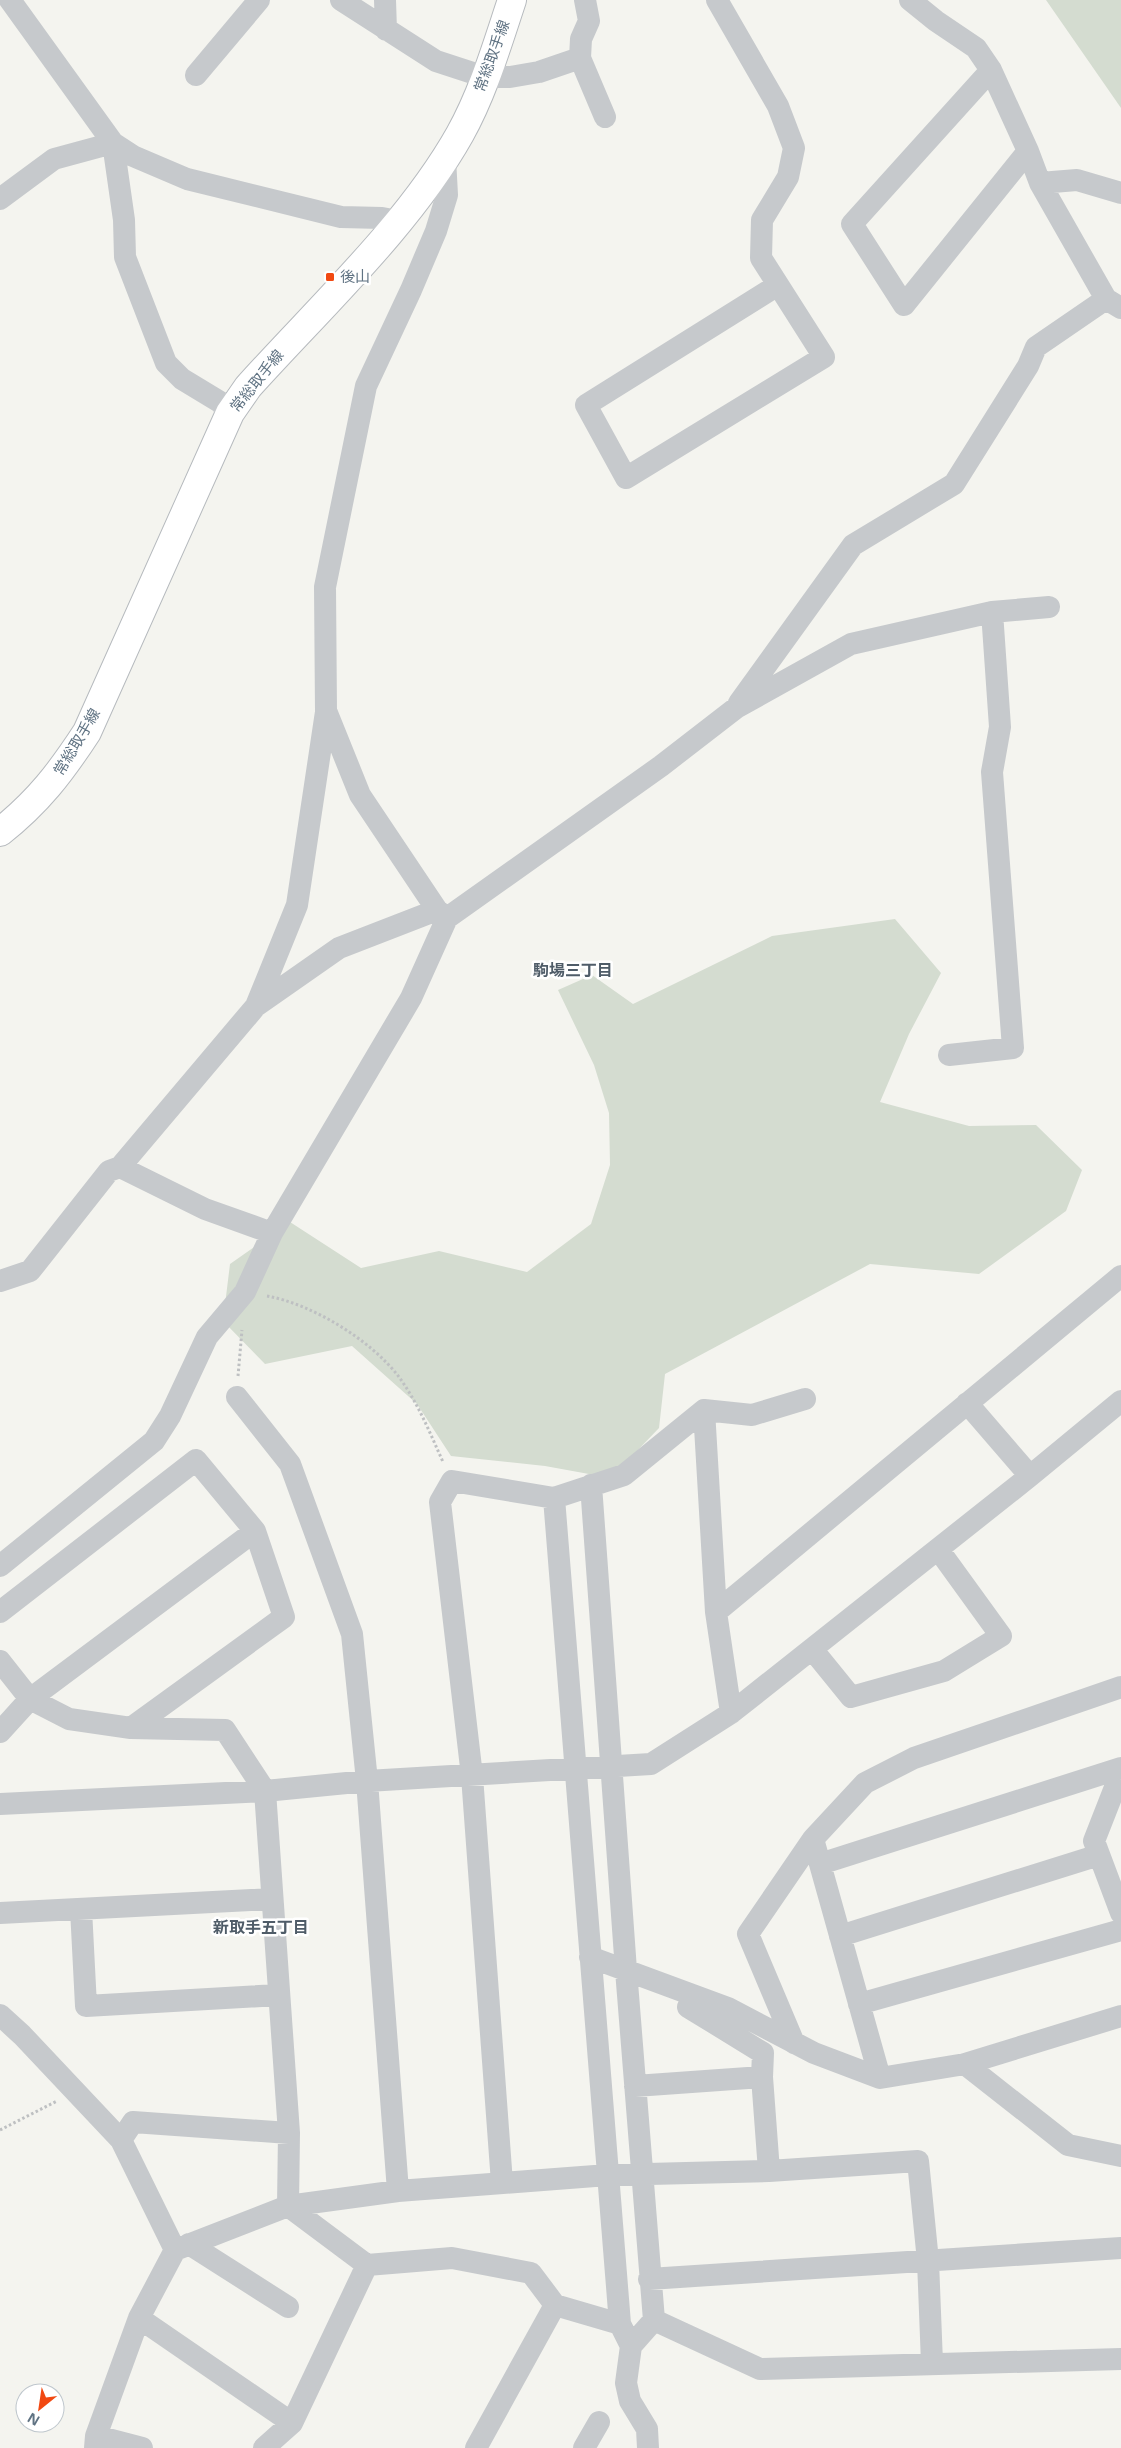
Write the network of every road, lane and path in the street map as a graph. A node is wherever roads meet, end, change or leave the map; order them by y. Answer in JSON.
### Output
{"nodes":[{"id":1,"x":10,"y":0,"type":"edge"},
{"id":2,"x":259,"y":0,"type":"edge"},
{"id":3,"x":341,"y":0,"type":"edge"},
{"id":4,"x":385,"y":0,"type":"edge"},
{"id":5,"x":512,"y":0,"type":"edge"},
{"id":6,"x":585,"y":0,"type":"edge"},
{"id":7,"x":717,"y":0,"type":"edge"},
{"id":8,"x":910,"y":0,"type":"edge"},
{"id":9,"x":386,"y":30,"type":"junction"},
{"id":10,"x":580,"y":58,"type":"junction"},
{"id":11,"x":991,"y":70,"type":"junction"},
{"id":12,"x":196,"y":75,"type":"dead end"},
{"id":13,"x":485,"y":77,"type":"junction"},
{"id":14,"x":605,"y":117,"type":"dead end"},
{"id":15,"x":113,"y":143,"type":"junction"},
{"id":16,"x":1028,"y":151,"type":"junction"},
{"id":17,"x":445,"y":158,"type":"junction"},
{"id":18,"x":1040,"y":183,"type":"junction"},
{"id":19,"x":1121,"y":193,"type":"edge"},
{"id":20,"x":0,"y":199,"type":"edge"},
{"id":21,"x":398,"y":221,"type":"junction"},
{"id":22,"x":778,"y":285,"type":"junction"},
{"id":23,"x":1113,"y":303,"type":"edge"},
{"id":24,"x":230,"y":413,"type":"junction"},
{"id":25,"x":1049,"y":607,"type":"dead end"},
{"id":26,"x":992,"y":612,"type":"junction"},
{"id":27,"x":736,"y":708,"type":"junction"},
{"id":28,"x":326,"y":712,"type":"junction"},
{"id":29,"x":0,"y":832,"type":"edge"},
{"id":30,"x":442,"y":914,"type":"junction"},
{"id":31,"x":256,"y":1006,"type":"junction"},
{"id":32,"x":949,"y":1055,"type":"dead end"},
{"id":33,"x":120,"y":1166,"type":"junction"},
{"id":34,"x":272,"y":1233,"type":"junction"},
{"id":35,"x":1121,"y":1276,"type":"edge"},
{"id":36,"x":0,"y":1281,"type":"edge"},
{"id":37,"x":245,"y":1292,"type":"junction"},
{"id":38,"x":236,"y":1397,"type":"joint"},
{"id":39,"x":805,"y":1400,"type":"dead end"},
{"id":40,"x":1121,"y":1401,"type":"edge"},
{"id":41,"x":967,"y":1403,"type":"junction"},
{"id":42,"x":704,"y":1410,"type":"junction"},
{"id":43,"x":1030,"y":1476,"type":"junction"},
{"id":44,"x":452,"y":1481,"type":"junction"},
{"id":45,"x":591,"y":1485,"type":"junction"},
{"id":46,"x":554,"y":1498,"type":"junction"},
{"id":47,"x":255,"y":1531,"type":"junction"},
{"id":48,"x":938,"y":1549,"type":"junction"},
{"id":49,"x":0,"y":1566,"type":"edge"},
{"id":50,"x":0,"y":1612,"type":"edge"},
{"id":51,"x":716,"y":1612,"type":"junction"},
{"id":52,"x":812,"y":1649,"type":"junction"},
{"id":53,"x":0,"y":1661,"type":"edge"},
{"id":54,"x":1121,"y":1686,"type":"edge"},
{"id":55,"x":30,"y":1699,"type":"junction"},
{"id":56,"x":731,"y":1713,"type":"junction"},
{"id":57,"x":131,"y":1728,"type":"junction"},
{"id":58,"x":0,"y":1732,"type":"edge"},
{"id":59,"x":610,"y":1766,"type":"junction"},
{"id":60,"x":575,"y":1768,"type":"junction"},
{"id":61,"x":1121,"y":1770,"type":"edge"},
{"id":62,"x":472,"y":1776,"type":"junction"},
{"id":63,"x":367,"y":1781,"type":"junction"},
{"id":64,"x":264,"y":1791,"type":"junction"},
{"id":65,"x":0,"y":1804,"type":"edge"},
{"id":66,"x":813,"y":1838,"type":"junction"},
{"id":67,"x":1099,"y":1854,"type":"junction"},
{"id":68,"x":820,"y":1864,"type":"junction"},
{"id":69,"x":272,"y":1899,"type":"junction"},
{"id":70,"x":81,"y":1909,"type":"junction"},
{"id":71,"x":0,"y":1913,"type":"edge"},
{"id":72,"x":1121,"y":1913,"type":"edge"},
{"id":73,"x":1121,"y":1930,"type":"edge"},
{"id":74,"x":840,"y":1936,"type":"junction"},
{"id":75,"x":590,"y":1958,"type":"junction"},
{"id":76,"x":626,"y":1970,"type":"junction"},
{"id":77,"x":278,"y":1995,"type":"junction"},
{"id":78,"x":860,"y":2004,"type":"junction"},
{"id":79,"x":688,"y":2007,"type":"dead end"},
{"id":80,"x":0,"y":2015,"type":"edge"},
{"id":81,"x":1121,"y":2016,"type":"edge"},
{"id":82,"x":794,"y":2042,"type":"junction"},
{"id":83,"x":965,"y":2064,"type":"junction"},
{"id":84,"x":762,"y":2077,"type":"junction"},
{"id":85,"x":880,"y":2078,"type":"junction"},
{"id":86,"x":635,"y":2086,"type":"junction"},
{"id":87,"x":76,"y":2092,"type":"junction"},
{"id":88,"x":0,"y":2130,"type":"edge"},
{"id":89,"x":289,"y":2133,"type":"junction"},
{"id":90,"x":121,"y":2140,"type":"junction"},
{"id":91,"x":1121,"y":2156,"type":"edge"},
{"id":92,"x":769,"y":2172,"type":"junction"},
{"id":93,"x":644,"y":2174,"type":"junction"},
{"id":94,"x":608,"y":2175,"type":"junction"},
{"id":95,"x":502,"y":2183,"type":"junction"},
{"id":96,"x":398,"y":2191,"type":"junction"},
{"id":97,"x":288,"y":2206,"type":"junction"},
{"id":98,"x":182,"y":2247,"type":"junction"},
{"id":99,"x":1121,"y":2248,"type":"edge"},
{"id":100,"x":928,"y":2261,"type":"junction"},
{"id":101,"x":367,"y":2265,"type":"junction"},
{"id":102,"x":649,"y":2279,"type":"junction"},
{"id":103,"x":555,"y":2305,"type":"junction"},
{"id":104,"x":288,"y":2307,"type":"dead end"},
{"id":105,"x":139,"y":2318,"type":"junction"},
{"id":106,"x":654,"y":2320,"type":"junction"},
{"id":107,"x":620,"y":2324,"type":"junction"},
{"id":108,"x":631,"y":2346,"type":"junction"},
{"id":109,"x":1121,"y":2359,"type":"edge"},
{"id":110,"x":932,"y":2363,"type":"junction"},
{"id":111,"x":599,"y":2422,"type":"dead end"},
{"id":112,"x":292,"y":2423,"type":"junction"},
{"id":113,"x":95,"y":2442,"type":"edge"},
{"id":114,"x":142,"y":2448,"type":"edge"},
{"id":115,"x":264,"y":2448,"type":"edge"},
{"id":116,"x":476,"y":2448,"type":"edge"},
{"id":117,"x":584,"y":2448,"type":"edge"},
{"id":118,"x":648,"y":2448,"type":"edge"}],
"edges":[{"from":1,"to":15,"type":"street"},
{"from":2,"to":12,"type":"street"},
{"from":3,"to":9,"type":"street"},
{"from":4,"to":9,"type":"street"},
{"from":5,"to":13,"type":"main road","name":"常総取手線"},
{"from":6,"to":10,"type":"street"},
{"from":7,"to":22,"type":"street"},
{"from":8,"to":11,"type":"street"},
{"from":9,"to":13,"type":"street"},
{"from":10,"to":13,"type":"street"},
{"from":10,"to":14,"type":"street"},
{"from":11,"to":16,"type":"street"},
{"from":11,"to":16,"type":"street"},
{"from":13,"to":17,"type":"main road","name":"常総取手線"},
{"from":15,"to":20,"type":"street"},
{"from":15,"to":21,"type":"street"},
{"from":15,"to":24,"type":"street"},
{"from":16,"to":18,"type":"street"},
{"from":17,"to":21,"type":"main road","name":"常総取手線"},
{"from":17,"to":28,"type":"street"},
{"from":18,"to":19,"type":"street"},
{"from":18,"to":23,"type":"street"},
{"from":21,"to":24,"type":"main road","name":"常総取手線"},
{"from":22,"to":22,"type":"street"},
{"from":23,"to":27,"type":"street"},
{"from":24,"to":29,"type":"main road","name":"常総取手線"},
{"from":25,"to":26,"type":"street"},
{"from":26,"to":27,"type":"street"},
{"from":26,"to":32,"type":"street"},
{"from":27,"to":30,"type":"street"},
{"from":28,"to":30,"type":"street"},
{"from":28,"to":31,"type":"street"},
{"from":30,"to":31,"type":"street"},
{"from":30,"to":34,"type":"street"},
{"from":31,"to":33,"type":"street"},
{"from":33,"to":34,"type":"street"},
{"from":33,"to":36,"type":"street"},
{"from":34,"to":37,"type":"street"},
{"from":35,"to":41,"type":"street"},
{"from":37,"to":38,"type":"path"},
{"from":37,"to":44,"type":"path"},
{"from":37,"to":49,"type":"street"},
{"from":38,"to":63,"type":"street"},
{"from":39,"to":42,"type":"street"},
{"from":40,"to":43,"type":"street"},
{"from":41,"to":43,"type":"street"},
{"from":41,"to":51,"type":"street"},
{"from":42,"to":45,"type":"street"},
{"from":42,"to":51,"type":"street"},
{"from":43,"to":48,"type":"street"},
{"from":44,"to":46,"type":"street"},
{"from":44,"to":62,"type":"street"},
{"from":45,"to":46,"type":"street"},
{"from":45,"to":59,"type":"street"},
{"from":46,"to":60,"type":"street"},
{"from":47,"to":50,"type":"street"},
{"from":47,"to":55,"type":"street"},
{"from":47,"to":57,"type":"street"},
{"from":48,"to":52,"type":"street"},
{"from":48,"to":52,"type":"street"},
{"from":51,"to":56,"type":"street"},
{"from":52,"to":56,"type":"street"},
{"from":53,"to":55,"type":"street"},
{"from":54,"to":66,"type":"street"},
{"from":55,"to":57,"type":"street"},
{"from":55,"to":58,"type":"street"},
{"from":56,"to":59,"type":"street"},
{"from":57,"to":64,"type":"street"},
{"from":59,"to":60,"type":"street"},
{"from":59,"to":76,"type":"street"},
{"from":60,"to":62,"type":"street"},
{"from":60,"to":75,"type":"street"},
{"from":61,"to":67,"type":"street"},
{"from":61,"to":68,"type":"street"},
{"from":62,"to":63,"type":"street"},
{"from":62,"to":95,"type":"street"},
{"from":63,"to":64,"type":"street"},
{"from":63,"to":96,"type":"street"},
{"from":64,"to":65,"type":"street"},
{"from":64,"to":69,"type":"street"},
{"from":66,"to":68,"type":"street"},
{"from":66,"to":82,"type":"street"},
{"from":67,"to":72,"type":"street"},
{"from":67,"to":74,"type":"street"},
{"from":68,"to":74,"type":"street"},
{"from":69,"to":70,"type":"street"},
{"from":69,"to":77,"type":"street"},
{"from":70,"to":71,"type":"street"},
{"from":70,"to":77,"type":"street"},
{"from":73,"to":78,"type":"street"},
{"from":74,"to":78,"type":"street"},
{"from":75,"to":76,"type":"street"},
{"from":75,"to":94,"type":"street"},
{"from":76,"to":82,"type":"street"},
{"from":76,"to":86,"type":"street"},
{"from":77,"to":89,"type":"street"},
{"from":78,"to":85,"type":"street"},
{"from":79,"to":84,"type":"street"},
{"from":80,"to":87,"type":"street"},
{"from":81,"to":83,"type":"street"},
{"from":82,"to":85,"type":"street"},
{"from":83,"to":85,"type":"street"},
{"from":83,"to":91,"type":"street"},
{"from":84,"to":86,"type":"street"},
{"from":84,"to":92,"type":"street"},
{"from":86,"to":93,"type":"street"},
{"from":87,"to":88,"type":"path"},
{"from":87,"to":90,"type":"street"},
{"from":89,"to":90,"type":"street"},
{"from":89,"to":97,"type":"street"},
{"from":90,"to":98,"type":"street"},
{"from":92,"to":93,"type":"street"},
{"from":92,"to":100,"type":"street"},
{"from":93,"to":94,"type":"street"},
{"from":93,"to":102,"type":"street"},
{"from":94,"to":95,"type":"street"},
{"from":94,"to":107,"type":"street"},
{"from":95,"to":96,"type":"street"},
{"from":96,"to":97,"type":"street"},
{"from":97,"to":98,"type":"street"},
{"from":97,"to":101,"type":"street"},
{"from":98,"to":104,"type":"street"},
{"from":98,"to":105,"type":"street"},
{"from":99,"to":100,"type":"street"},
{"from":100,"to":102,"type":"street"},
{"from":100,"to":110,"type":"street"},
{"from":101,"to":103,"type":"street"},
{"from":101,"to":112,"type":"street"},
{"from":102,"to":106,"type":"street"},
{"from":103,"to":107,"type":"street"},
{"from":103,"to":116,"type":"street"},
{"from":105,"to":112,"type":"street"},
{"from":105,"to":113,"type":"street"},
{"from":106,"to":108,"type":"street"},
{"from":106,"to":110,"type":"street"},
{"from":107,"to":108,"type":"street"},
{"from":108,"to":118,"type":"street"},
{"from":109,"to":110,"type":"street"},
{"from":111,"to":117,"type":"street"},
{"from":112,"to":115,"type":"street"},
{"from":113,"to":114,"type":"street"}]}
